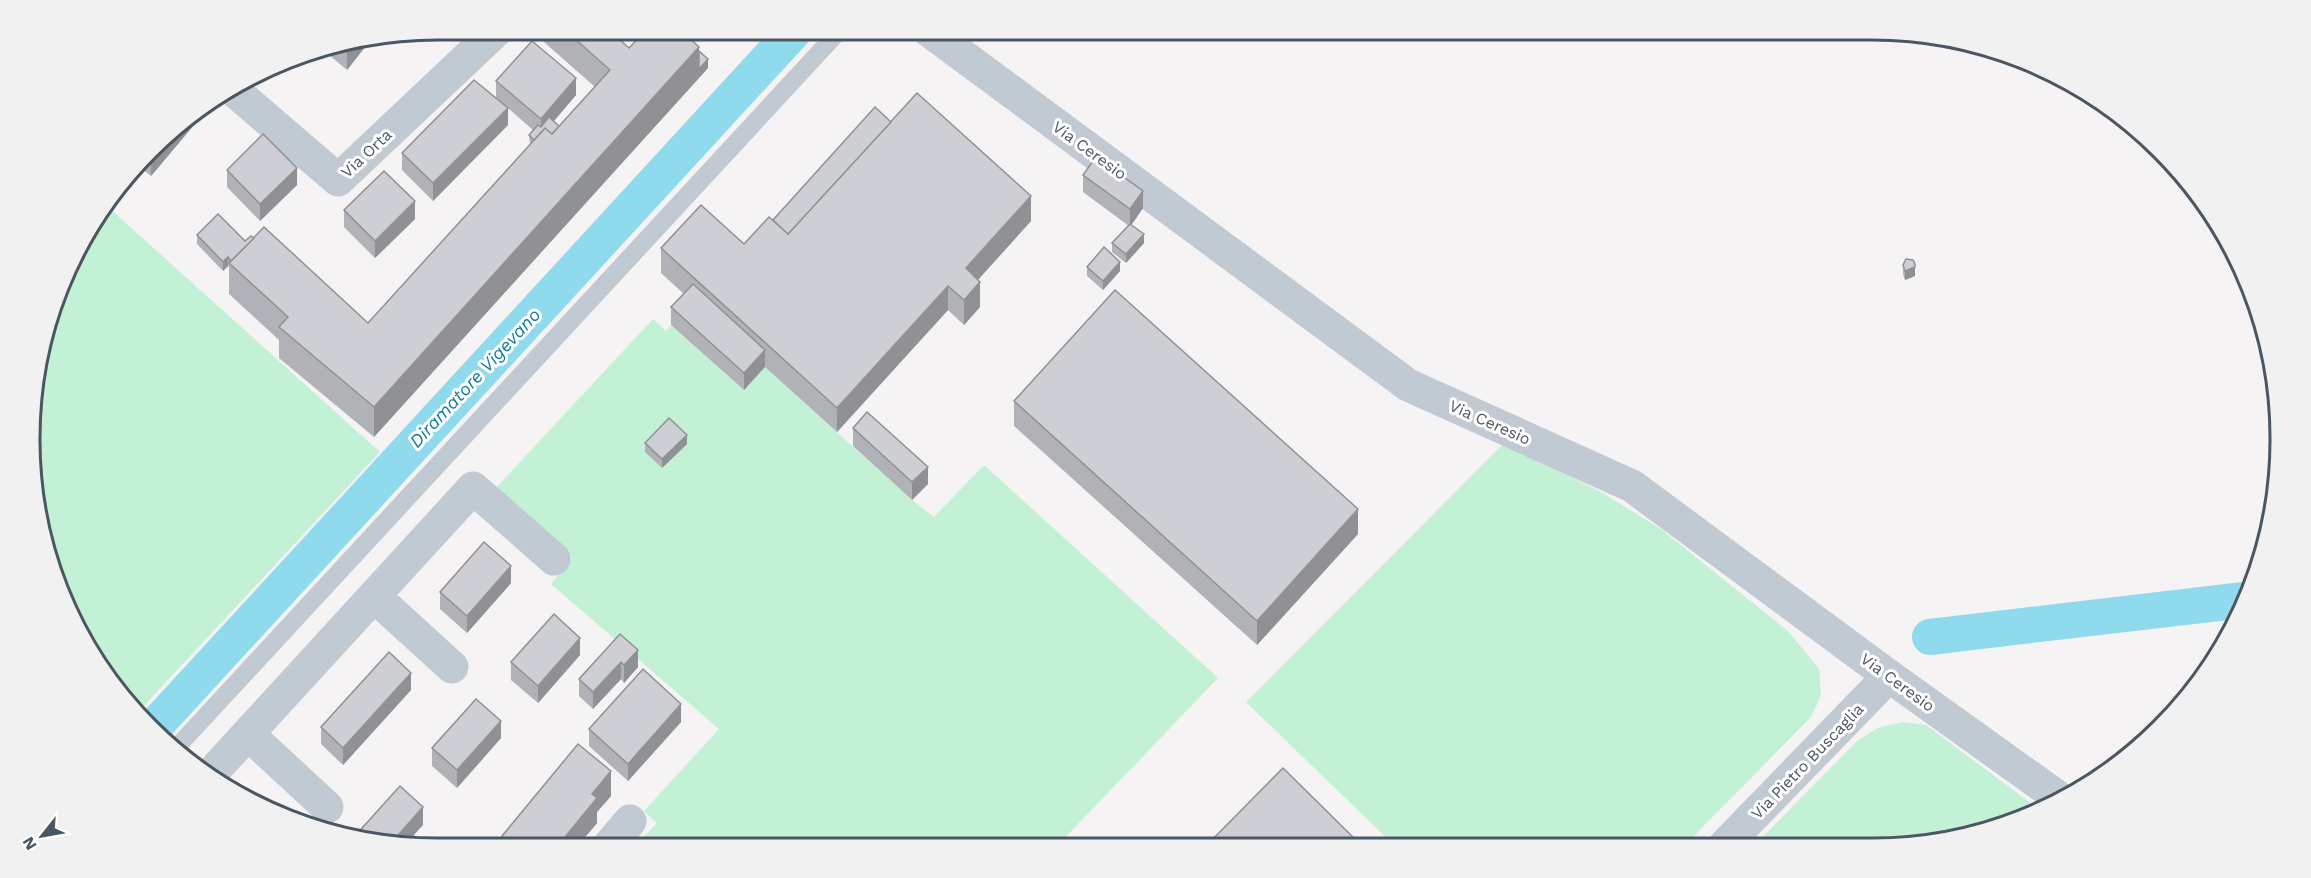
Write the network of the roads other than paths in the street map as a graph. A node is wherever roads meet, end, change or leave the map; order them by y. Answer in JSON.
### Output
{"nodes":[{"id":1,"x":486,"y":40,"type":"edge"},
{"id":2,"x":831,"y":40,"type":"edge"},
{"id":3,"x":942,"y":40,"type":"edge"},
{"id":4,"x":239,"y":94,"type":"edge"},
{"id":5,"x":554,"y":559,"type":"dead end"},
{"id":6,"x":374,"y":596,"type":"junction"},
{"id":7,"x":452,"y":667,"type":"dead end"},
{"id":8,"x":1889,"y":676,"type":"junction"},
{"id":9,"x":248,"y":734,"type":"junction"},
{"id":10,"x":181,"y":743,"type":"edge"},
{"id":11,"x":216,"y":769,"type":"edge"},
{"id":12,"x":2053,"y":793,"type":"edge"},
{"id":13,"x":327,"y":807,"type":"dead end"},
{"id":14,"x":630,"y":821,"type":"dead end"},
{"id":15,"x":616,"y":838,"type":"edge"},
{"id":16,"x":1732,"y":838,"type":"edge"}],
"edges":[{"from":1,"to":4,"type":"street","name":"Via Orta"},
{"from":2,"to":10,"type":"lane"},
{"from":3,"to":8,"type":"street","name":"Via Ceresio"},
{"from":5,"to":6,"type":"street"},
{"from":6,"to":7,"type":"street"},
{"from":6,"to":9,"type":"street"},
{"from":8,"to":12,"type":"street","name":"Via Ceresio"},
{"from":8,"to":16,"type":"street","name":"Via Pietro Buscaglia"},
{"from":9,"to":11,"type":"street"},
{"from":9,"to":13,"type":"street"},
{"from":14,"to":15,"type":"street"}]}
